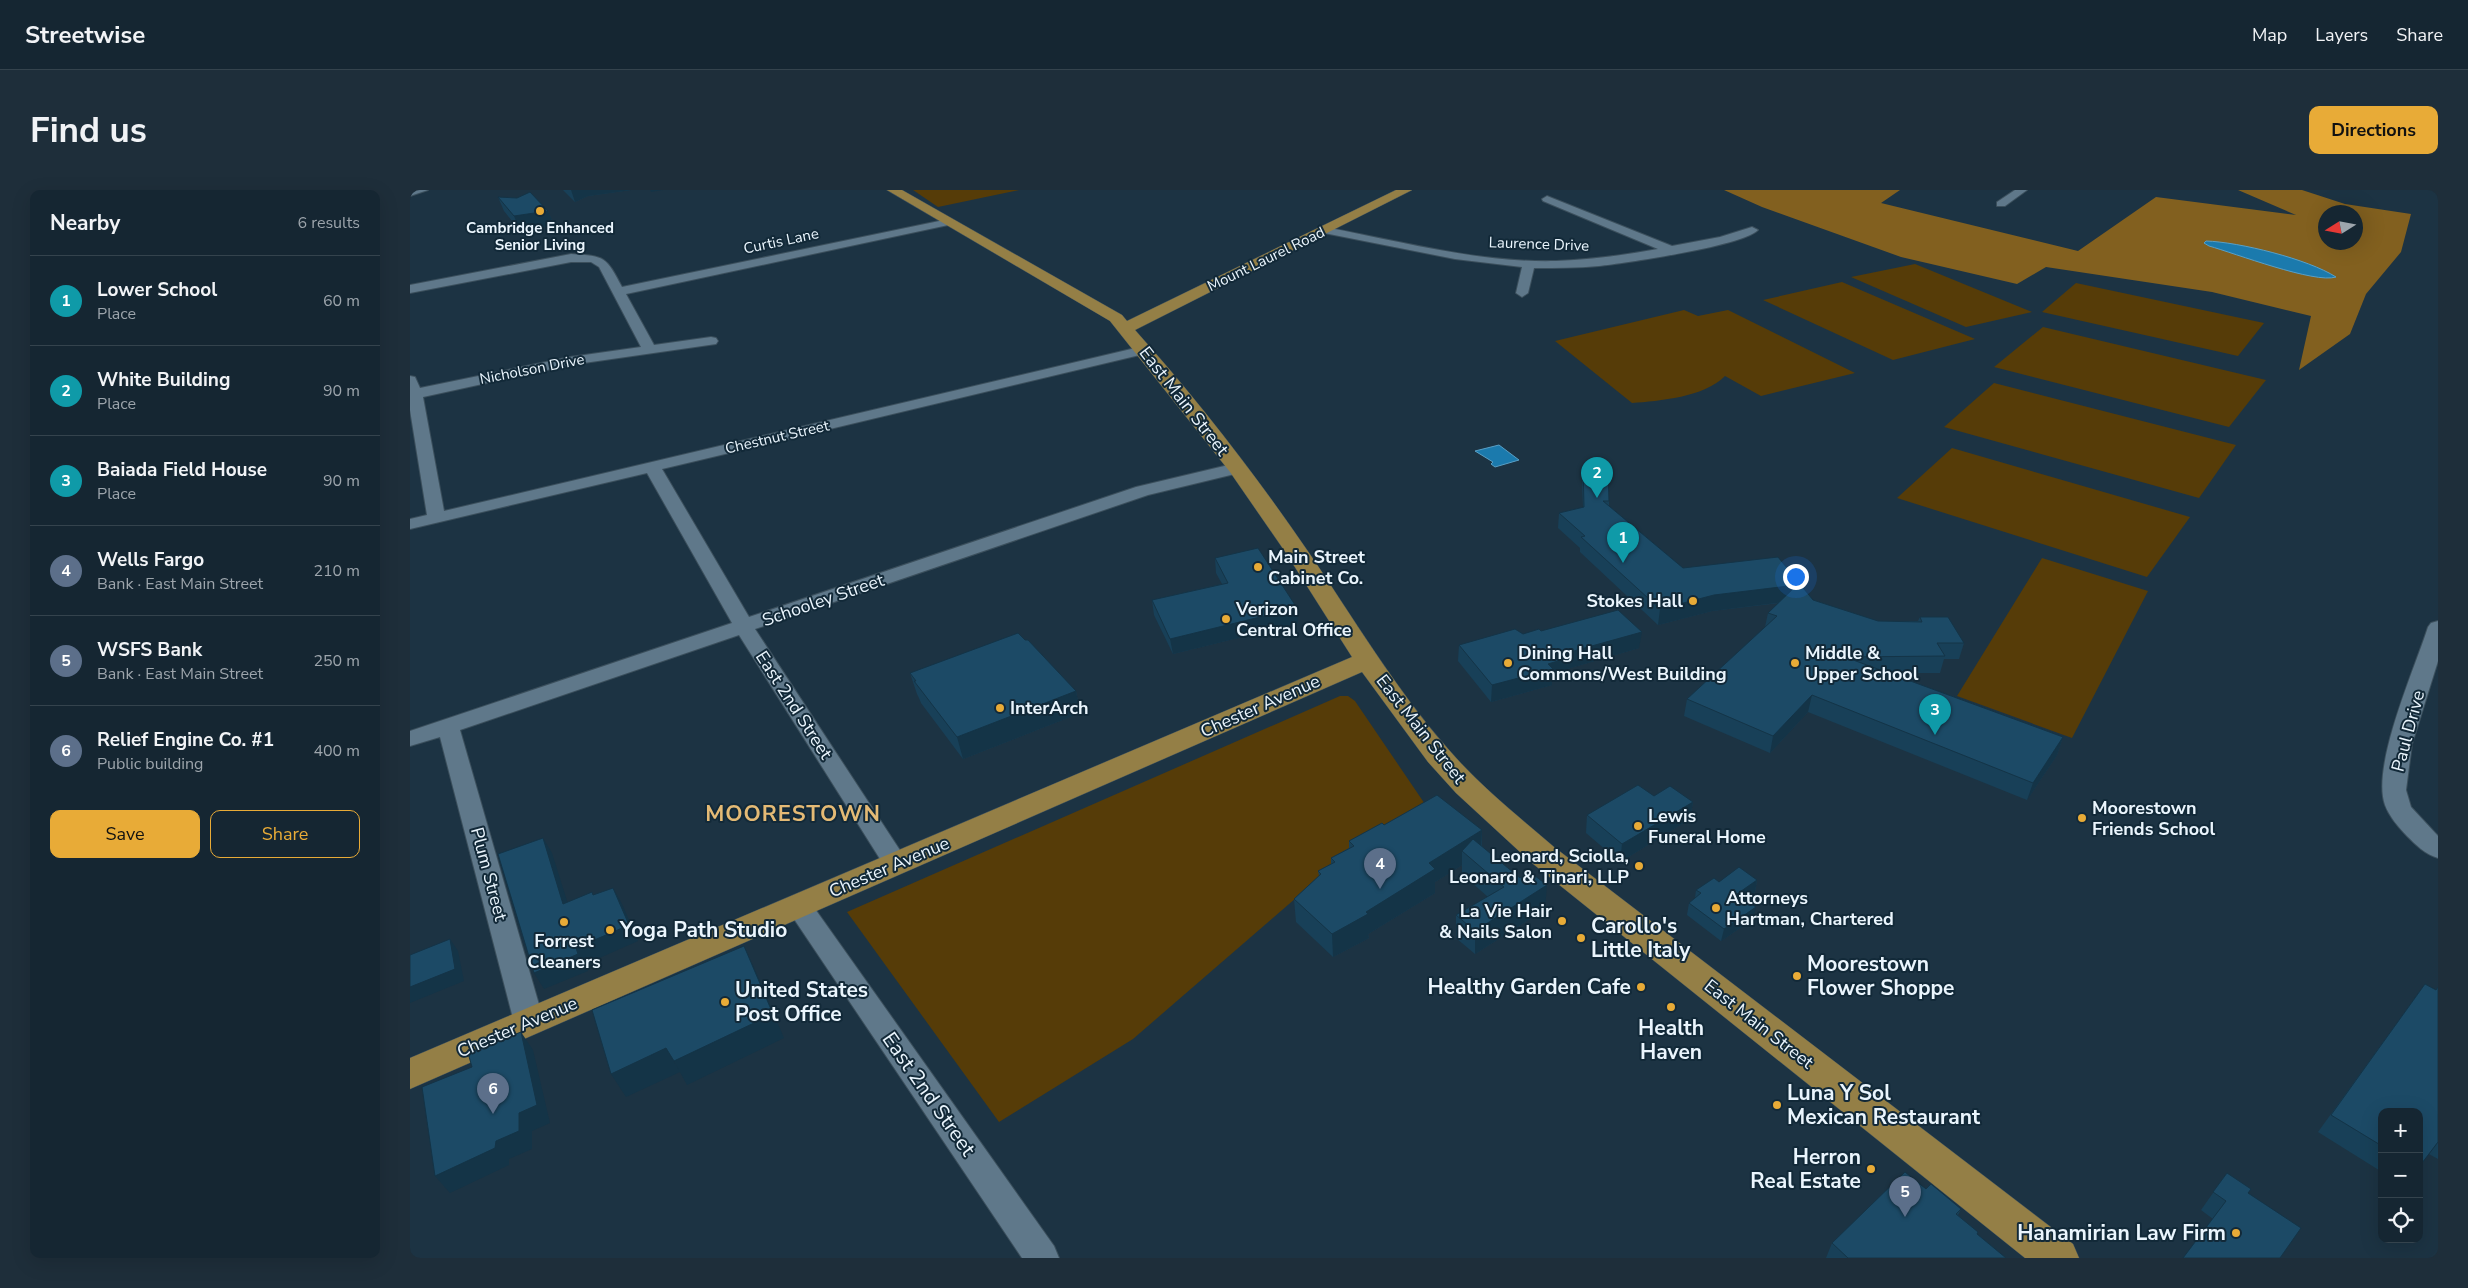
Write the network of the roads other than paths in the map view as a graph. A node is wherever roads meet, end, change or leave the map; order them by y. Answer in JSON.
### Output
{"nodes":[{"id":1,"x":423,"y":190,"type":"edge"},
{"id":2,"x":893,"y":190,"type":"edge"},
{"id":3,"x":1406,"y":190,"type":"edge"},
{"id":4,"x":2022,"y":190,"type":"edge"},
{"id":5,"x":410,"y":193,"type":"edge"},
{"id":6,"x":1547,"y":199,"type":"dead end"},
{"id":7,"x":2001,"y":204,"type":"dead end"},
{"id":8,"x":949,"y":222,"type":"junction"},
{"id":9,"x":1324,"y":230,"type":"junction"},
{"id":10,"x":1752,"y":230,"type":"dead end"},
{"id":11,"x":1671,"y":250,"type":"junction"},
{"id":12,"x":1529,"y":263,"type":"junction"},
{"id":13,"x":410,"y":289,"type":"edge"},
{"id":14,"x":619,"y":292,"type":"junction"},
{"id":15,"x":1522,"y":293,"type":"dead end"},
{"id":16,"x":1126,"y":328,"type":"junction"},
{"id":17,"x":711,"y":342,"type":"dead end"},
{"id":18,"x":650,"y":350,"type":"junction"},
{"id":19,"x":1144,"y":350,"type":"junction"},
{"id":20,"x":413,"y":387,"type":"edge"},
{"id":21,"x":652,"y":466,"type":"junction"},
{"id":22,"x":1237,"y":468,"type":"junction"},
{"id":23,"x":436,"y":518,"type":"junction"},
{"id":24,"x":410,"y":524,"type":"edge"},
{"id":25,"x":744,"y":626,"type":"junction"},
{"id":26,"x":2438,"y":627,"type":"edge"},
{"id":27,"x":1367,"y":660,"type":"junction"},
{"id":28,"x":448,"y":726,"type":"junction"},
{"id":29,"x":410,"y":739,"type":"edge"},
{"id":30,"x":2438,"y":849,"type":"edge"},
{"id":31,"x":896,"y":864,"type":"junction"},
{"id":32,"x":799,"y":906,"type":"junction"},
{"id":33,"x":529,"y":1022,"type":"junction"},
{"id":34,"x":410,"y":1074,"type":"edge"},
{"id":35,"x":1042,"y":1258,"type":"edge"},
{"id":36,"x":2058,"y":1258,"type":"edge"}],
"edges":[{"from":1,"to":5,"type":"street"},
{"from":2,"to":8,"type":"main road","name":"East Main Street"},
{"from":3,"to":9,"type":"main road","name":"Mount Laurel Road"},
{"from":4,"to":7,"type":"street"},
{"from":6,"to":11,"type":"street"},
{"from":8,"to":14,"type":"street","name":"Curtis Lane"},
{"from":8,"to":16,"type":"main road","name":"East Main Street"},
{"from":9,"to":12,"type":"street","name":"Laurence Drive"},
{"from":9,"to":16,"type":"main road","name":"Mount Laurel Road"},
{"from":10,"to":11,"type":"street","name":"Laurence Drive"},
{"from":11,"to":12,"type":"street","name":"Laurence Drive"},
{"from":12,"to":15,"type":"street"},
{"from":13,"to":14,"type":"street"},
{"from":14,"to":18,"type":"street"},
{"from":16,"to":19,"type":"main road","name":"East Main Street"},
{"from":17,"to":18,"type":"street","name":"Nicholson Drive"},
{"from":18,"to":20,"type":"street","name":"Nicholson Drive"},
{"from":19,"to":21,"type":"street","name":"Chestnut Street"},
{"from":19,"to":22,"type":"main road","name":"East Main Street"},
{"from":20,"to":23,"type":"street"},
{"from":21,"to":23,"type":"street","name":"Chestnut Street"},
{"from":21,"to":25,"type":"street","name":"East 2nd Street"},
{"from":22,"to":25,"type":"street","name":"Schooley Street"},
{"from":22,"to":27,"type":"main road","name":"East Main Street"},
{"from":23,"to":24,"type":"street","name":"Chestnut Street"},
{"from":25,"to":28,"type":"street","name":"Schooley Street"},
{"from":25,"to":31,"type":"street","name":"East 2nd Street"},
{"from":26,"to":30,"type":"street","name":"Paul Drive"},
{"from":27,"to":31,"type":"main road","name":"Chester Avenue"},
{"from":27,"to":36,"type":"main road","name":"East Main Street"},
{"from":28,"to":29,"type":"street","name":"Schooley Street"},
{"from":28,"to":33,"type":"street","name":"Plum Street"},
{"from":31,"to":32,"type":"main road","name":"Chester Avenue"},
{"from":32,"to":33,"type":"main road","name":"Chester Avenue"},
{"from":32,"to":35,"type":"street","name":"East 2nd Street"},
{"from":33,"to":34,"type":"main road","name":"Chester Avenue"}]}
